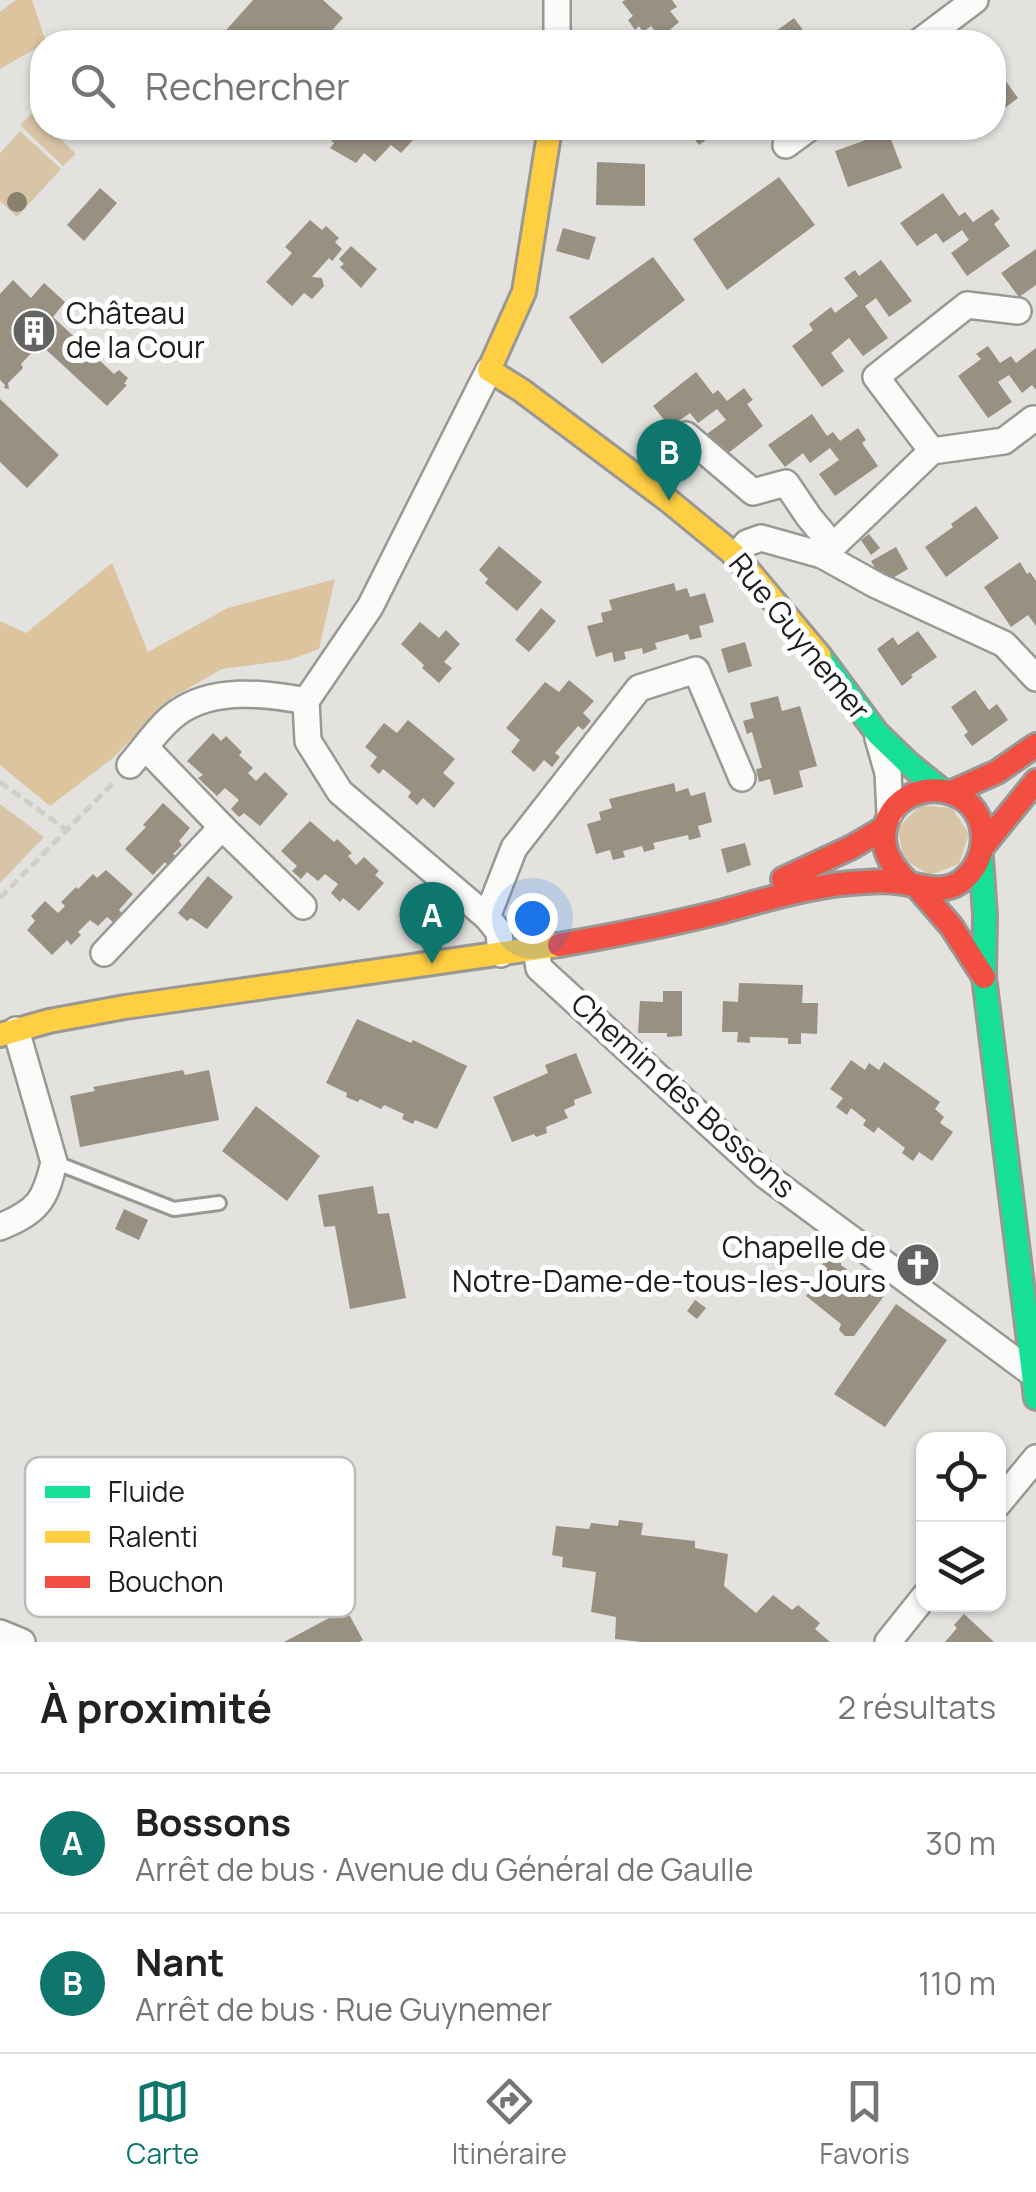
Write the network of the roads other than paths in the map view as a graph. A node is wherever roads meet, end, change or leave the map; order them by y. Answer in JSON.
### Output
{"nodes":[{"id":1,"x":557,"y":0,"type":"edge"},
{"id":2,"x":975,"y":0,"type":"edge"},
{"id":3,"x":557,"y":30,"type":"edge"},
{"id":4,"x":936,"y":30,"type":"edge"},
{"id":5,"x":548,"y":140,"type":"edge"},
{"id":6,"x":794,"y":140,"type":"edge"},
{"id":7,"x":786,"y":146,"type":"dead end"},
{"id":8,"x":1018,"y":311,"type":"dead end"},
{"id":9,"x":488,"y":370,"type":"junction"},
{"id":10,"x":1032,"y":419,"type":"dead end"},
{"id":11,"x":686,"y":435,"type":"dead end"},
{"id":12,"x":932,"y":451,"type":"junction"},
{"id":13,"x":827,"y":550,"type":"junction"},
{"id":14,"x":736,"y":556,"type":"junction"},
{"id":15,"x":1036,"y":678,"type":"edge"},
{"id":16,"x":306,"y":700,"type":"junction"},
{"id":17,"x":877,"y":733,"type":"junction"},
{"id":18,"x":1036,"y":745,"type":"edge"},
{"id":19,"x":742,"y":778,"type":"dead end"},
{"id":20,"x":1036,"y":781,"type":"edge"},
{"id":21,"x":946,"y":790,"type":"junction"},
{"id":22,"x":887,"y":820,"type":"junction"},
{"id":23,"x":222,"y":827,"type":"junction"},
{"id":24,"x":982,"y":851,"type":"junction"},
{"id":25,"x":913,"y":886,"type":"junction"},
{"id":26,"x":303,"y":906,"type":"dead end"},
{"id":27,"x":488,"y":917,"type":"junction"},
{"id":28,"x":694,"y":918,"type":"junction"},
{"id":29,"x":536,"y":949,"type":"junction"},
{"id":30,"x":104,"y":952,"type":"dead end"},
{"id":31,"x":501,"y":954,"type":"junction"},
{"id":32,"x":984,"y":977,"type":"junction"},
{"id":33,"x":8,"y":1032,"type":"edge"},
{"id":34,"x":54,"y":1162,"type":"junction"},
{"id":35,"x":219,"y":1203,"type":"dead end"},
{"id":36,"x":0,"y":1227,"type":"edge"},
{"id":37,"x":1035,"y":1383,"type":"edge"},
{"id":38,"x":1036,"y":1458,"type":"edge"},
{"id":39,"x":1006,"y":1494,"type":"edge"},
{"id":40,"x":916,"y":1608,"type":"edge"},
{"id":41,"x":0,"y":1633,"type":"edge"},
{"id":42,"x":22,"y":1642,"type":"edge"},
{"id":43,"x":888,"y":1642,"type":"edge"}],
"edges":[{"from":1,"to":3,"type":"street"},
{"from":2,"to":4,"type":"street"},
{"from":5,"to":9,"type":"street"},
{"from":6,"to":7,"type":"street"},
{"from":8,"to":12,"type":"street"},
{"from":9,"to":14,"type":"street","name":"Rue Guynemer"},
{"from":9,"to":16,"type":"street"},
{"from":10,"to":12,"type":"street"},
{"from":11,"to":13,"type":"street"},
{"from":12,"to":13,"type":"street"},
{"from":13,"to":14,"type":"street"},
{"from":13,"to":15,"type":"street"},
{"from":14,"to":17,"type":"street","name":"Rue Guynemer"},
{"from":16,"to":23,"type":"street"},
{"from":16,"to":27,"type":"street"},
{"from":17,"to":21,"type":"street","name":"Rue Guynemer"},
{"from":17,"to":22,"type":"street","name":"Rue Guynemer"},
{"from":18,"to":21,"type":"street"},
{"from":19,"to":27,"type":"street"},
{"from":20,"to":24,"type":"street"},
{"from":21,"to":22,"type":"street"},
{"from":21,"to":24,"type":"street"},
{"from":22,"to":25,"type":"street"},
{"from":22,"to":28,"type":"street"},
{"from":23,"to":26,"type":"street"},
{"from":23,"to":30,"type":"street"},
{"from":24,"to":25,"type":"street"},
{"from":24,"to":32,"type":"street"},
{"from":25,"to":28,"type":"street"},
{"from":25,"to":32,"type":"street"},
{"from":27,"to":31,"type":"street"},
{"from":28,"to":29,"type":"street"},
{"from":29,"to":31,"type":"street"},
{"from":29,"to":37,"type":"street","name":"Chemin des Bossons"},
{"from":31,"to":33,"type":"street"},
{"from":32,"to":37,"type":"street"},
{"from":33,"to":34,"type":"street"},
{"from":34,"to":35,"type":"lane"},
{"from":34,"to":36,"type":"street"},
{"from":38,"to":39,"type":"street"},
{"from":40,"to":43,"type":"street"},
{"from":41,"to":42,"type":"street"}]}
